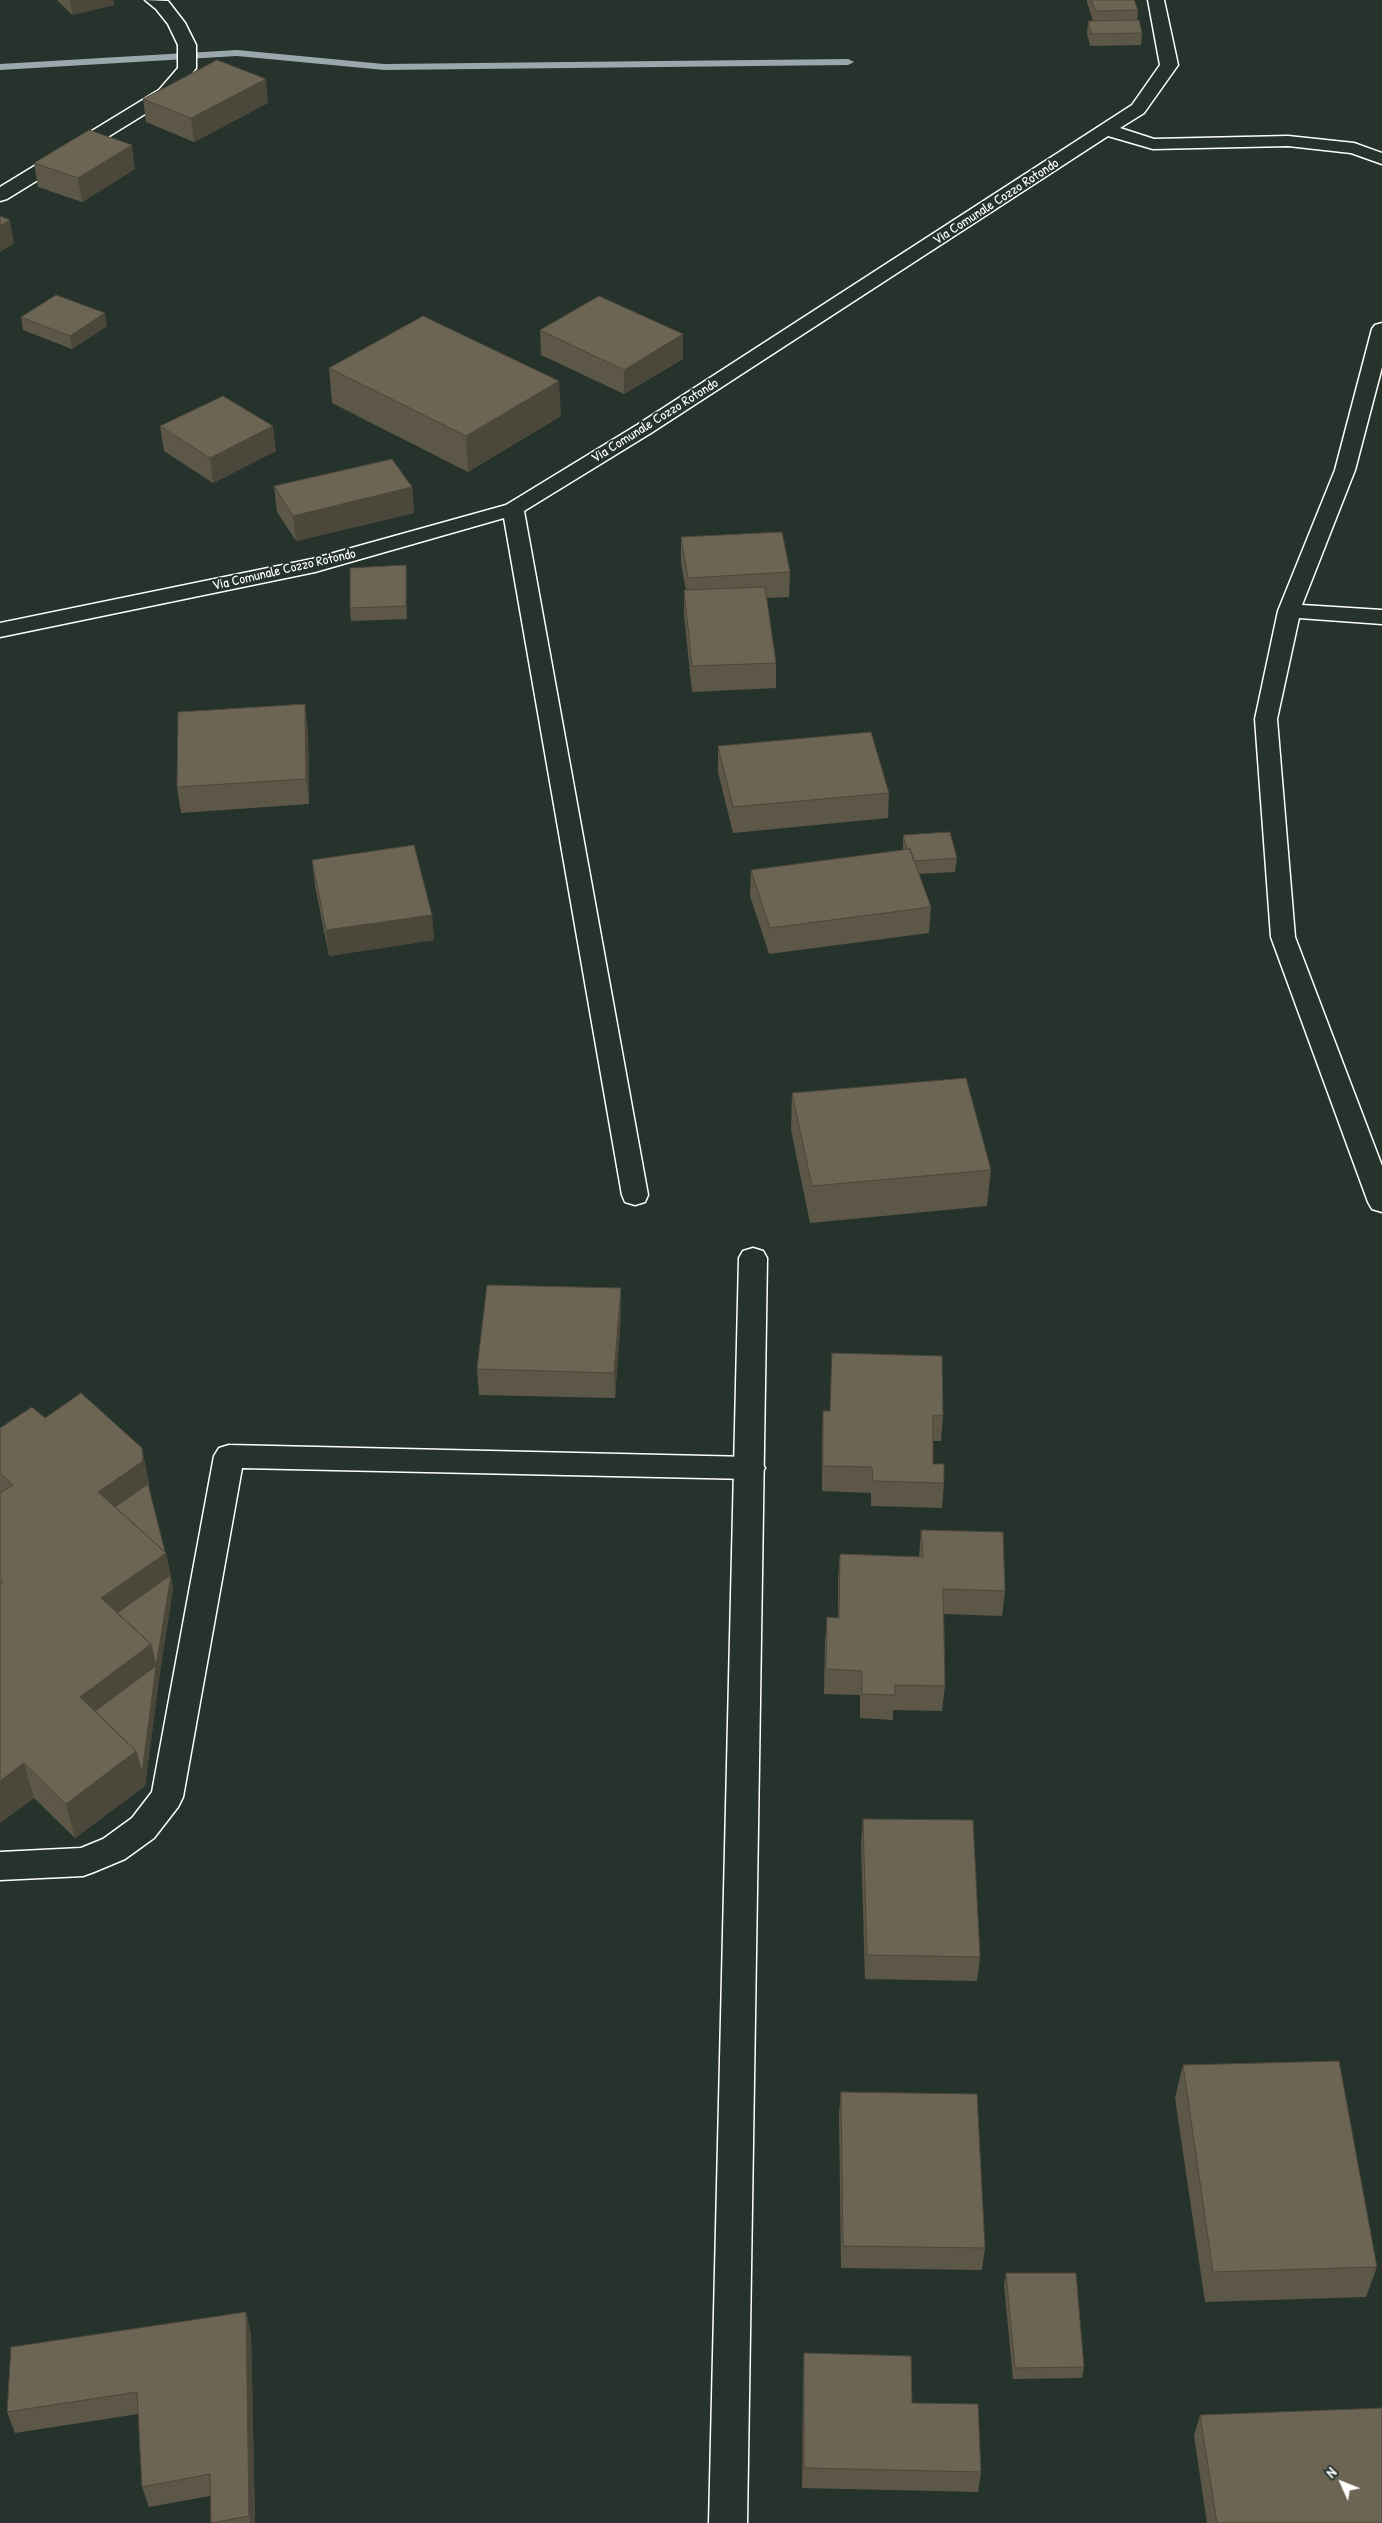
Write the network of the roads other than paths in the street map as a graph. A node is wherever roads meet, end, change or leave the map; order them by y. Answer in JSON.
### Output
{"nodes":[{"id":1,"x":153,"y":0,"type":"edge"},
{"id":2,"x":1156,"y":0,"type":"edge"},
{"id":3,"x":1106,"y":130,"type":"junction"},
{"id":4,"x":1382,"y":158,"type":"edge"},
{"id":5,"x":0,"y":195,"type":"edge"},
{"id":6,"x":1382,"y":329,"type":"edge"},
{"id":7,"x":513,"y":510,"type":"junction"},
{"id":8,"x":1289,"y":611,"type":"junction"},
{"id":9,"x":1382,"y":617,"type":"edge"},
{"id":10,"x":0,"y":630,"type":"edge"},
{"id":11,"x":635,"y":1195,"type":"dead end"},
{"id":12,"x":1382,"y":1202,"type":"edge"},
{"id":13,"x":753,"y":1258,"type":"dead end"},
{"id":14,"x":750,"y":1468,"type":"junction"},
{"id":15,"x":0,"y":1866,"type":"edge"},
{"id":16,"x":728,"y":2523,"type":"edge"}],
"edges":[{"from":1,"to":5,"type":"street"},
{"from":2,"to":3,"type":"street","name":"Via Comunale Cozzo Rotondo"},
{"from":3,"to":4,"type":"street"},
{"from":3,"to":7,"type":"street","name":"Via Comunale Cozzo Rotondo"},
{"from":6,"to":8,"type":"street"},
{"from":7,"to":10,"type":"street","name":"Via Comunale Cozzo Rotondo"},
{"from":7,"to":11,"type":"street"},
{"from":8,"to":9,"type":"street"},
{"from":8,"to":12,"type":"street"},
{"from":13,"to":14,"type":"street"},
{"from":14,"to":15,"type":"street"},
{"from":14,"to":16,"type":"street"}]}
